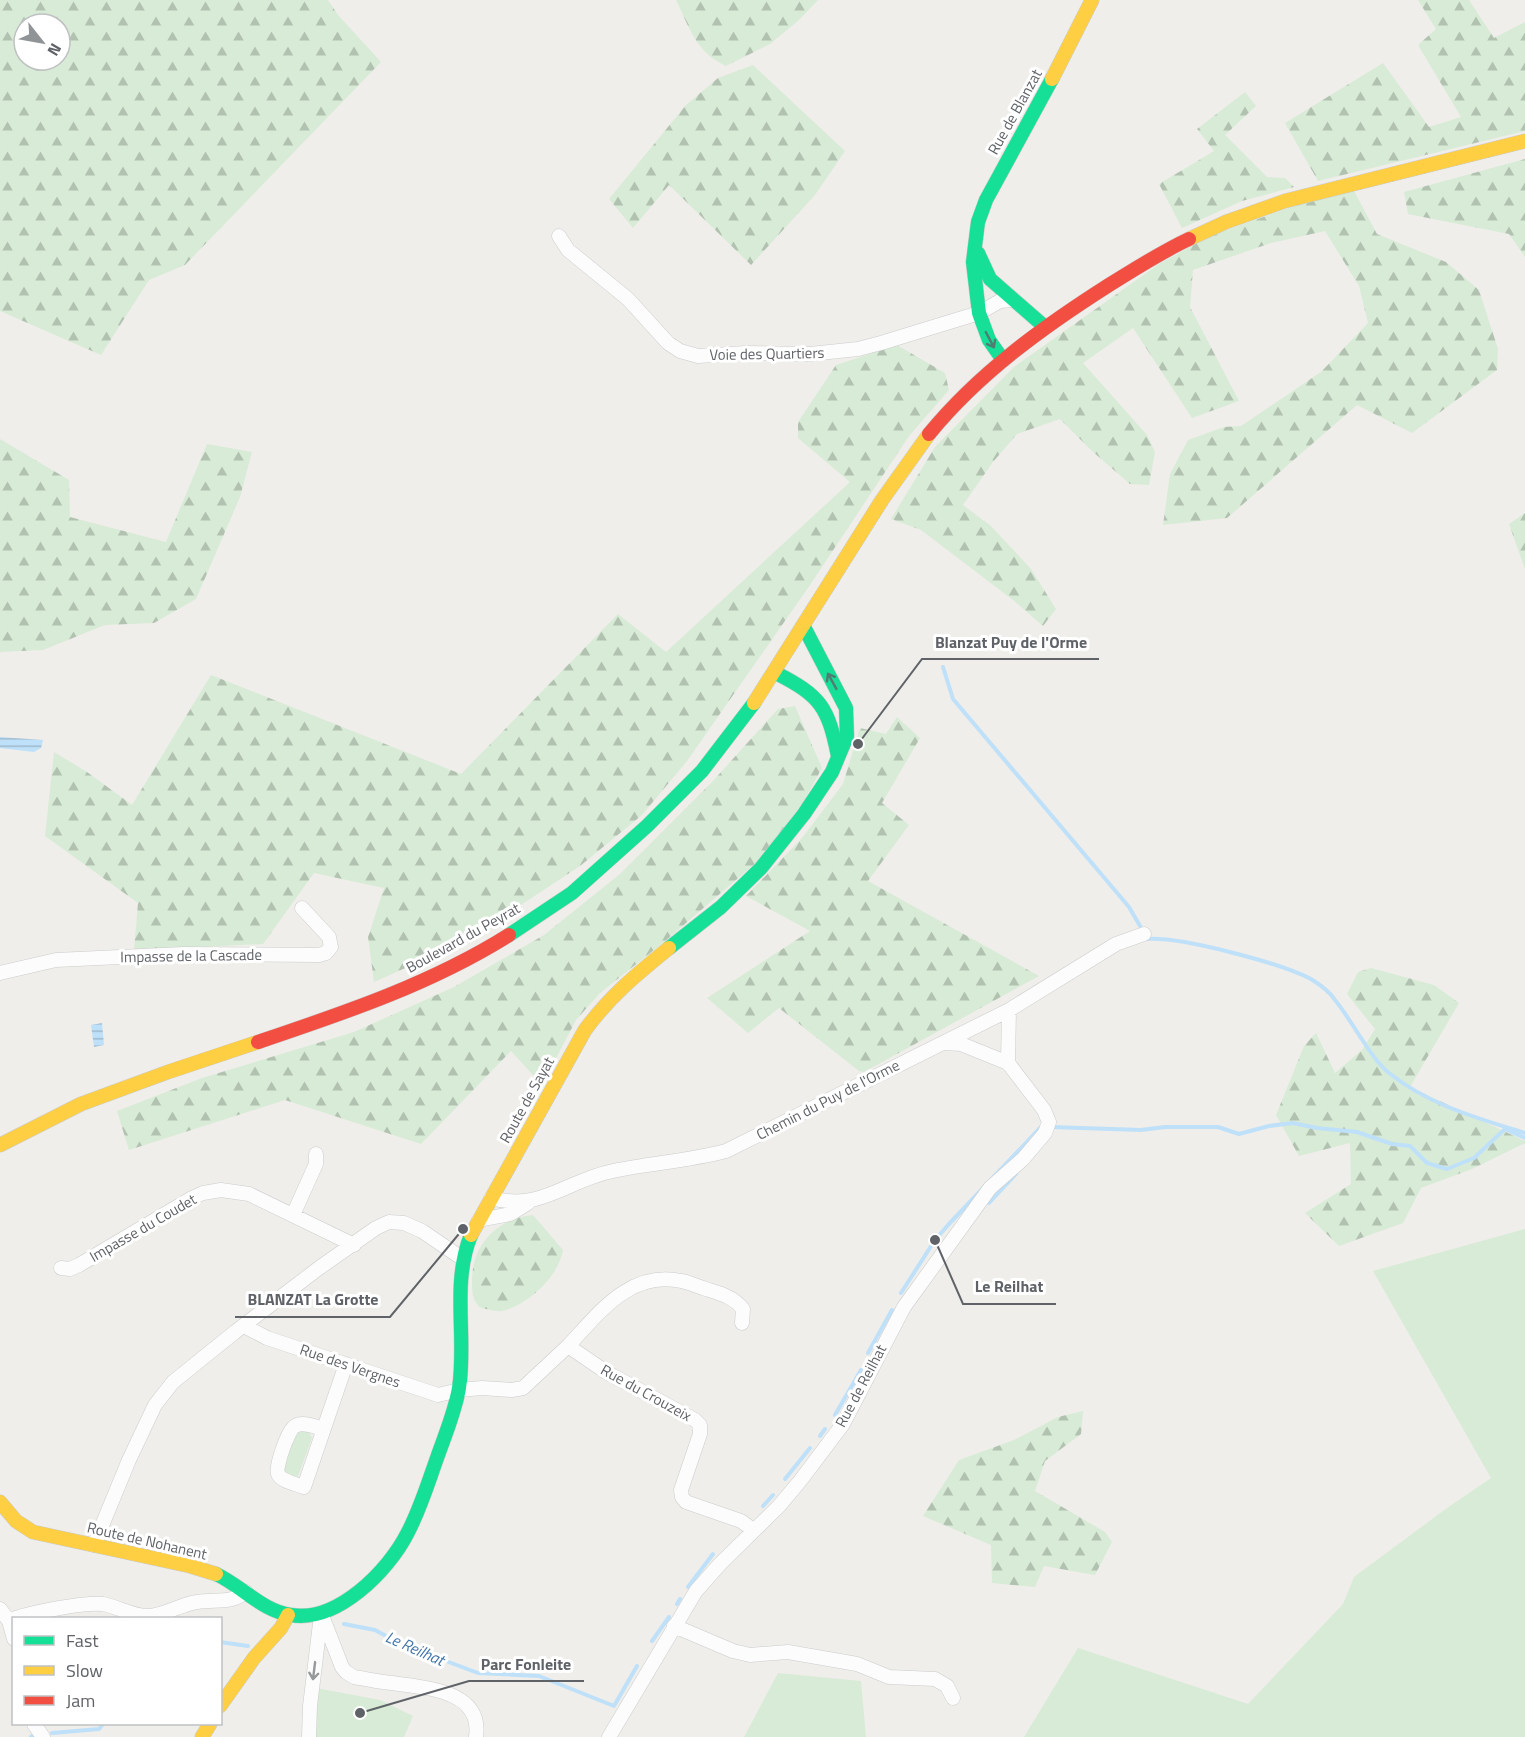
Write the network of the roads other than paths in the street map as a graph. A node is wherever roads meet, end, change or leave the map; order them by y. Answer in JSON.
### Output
{"nodes":[{"id":1,"x":1092,"y":0,"type":"edge"},
{"id":2,"x":1525,"y":141,"type":"edge"},
{"id":3,"x":560,"y":236,"type":"dead end"},
{"id":4,"x":975,"y":242,"type":"junction"},
{"id":5,"x":1014,"y":300,"type":"junction"},
{"id":6,"x":979,"y":313,"type":"junction"},
{"id":7,"x":1045,"y":327,"type":"junction"},
{"id":8,"x":1003,"y":360,"type":"junction"},
{"id":9,"x":804,"y":627,"type":"junction"},
{"id":10,"x":776,"y":673,"type":"junction"},
{"id":11,"x":838,"y":759,"type":"junction"},
{"id":12,"x":302,"y":908,"type":"dead end"},
{"id":13,"x":1144,"y":934,"type":"dead end"},
{"id":14,"x":0,"y":973,"type":"edge"},
{"id":15,"x":1009,"y":1010,"type":"junction"},
{"id":16,"x":942,"y":1043,"type":"junction"},
{"id":17,"x":1008,"y":1063,"type":"junction"},
{"id":18,"x":0,"y":1145,"type":"edge"},
{"id":19,"x":316,"y":1154,"type":"dead end"},
{"id":20,"x":491,"y":1198,"type":"junction"},
{"id":21,"x":534,"y":1200,"type":"junction"},
{"id":22,"x":293,"y":1215,"type":"junction"},
{"id":23,"x":479,"y":1220,"type":"junction"},
{"id":24,"x":354,"y":1245,"type":"junction"},
{"id":25,"x":463,"y":1259,"type":"junction"},
{"id":26,"x":61,"y":1268,"type":"dead end"},
{"id":27,"x":742,"y":1323,"type":"dead end"},
{"id":28,"x":244,"y":1326,"type":"junction"},
{"id":29,"x":568,"y":1346,"type":"junction"},
{"id":30,"x":346,"y":1364,"type":"junction"},
{"id":31,"x":459,"y":1390,"type":"junction"},
{"id":32,"x":323,"y":1429,"type":"junction"},
{"id":33,"x":0,"y":1502,"type":"edge"},
{"id":34,"x":753,"y":1530,"type":"junction"},
{"id":35,"x":94,"y":1545,"type":"junction"},
{"id":36,"x":246,"y":1592,"type":"junction"},
{"id":37,"x":0,"y":1609,"type":"edge"},
{"id":38,"x":321,"y":1613,"type":"junction"},
{"id":39,"x":288,"y":1615,"type":"junction"},
{"id":40,"x":27,"y":1617,"type":"edge"},
{"id":41,"x":12,"y":1619,"type":"edge"},
{"id":42,"x":674,"y":1626,"type":"junction"},
{"id":43,"x":953,"y":1698,"type":"dead end"},
{"id":44,"x":222,"y":1703,"type":"edge"},
{"id":45,"x":309,"y":1737,"type":"edge"},
{"id":46,"x":476,"y":1737,"type":"edge"},
{"id":47,"x":609,"y":1737,"type":"edge"}],
"edges":[{"from":1,"to":4,"type":"street","name":"Rue de Blanzat"},
{"from":2,"to":7,"type":"street","name":"Boulevard du Peyrat"},
{"from":3,"to":6,"type":"street","name":"Voie des Quartiers"},
{"from":4,"to":5,"type":"street"},
{"from":4,"to":6,"type":"street","name":"Rue de Blanzat"},
{"from":5,"to":6,"type":"street","name":"Voie des Quartiers"},
{"from":5,"to":7,"type":"street"},
{"from":6,"to":8,"type":"street","name":"Rue de Blanzat","one_way":true},
{"from":7,"to":8,"type":"street","name":"Boulevard du Peyrat"},
{"from":8,"to":9,"type":"street","name":"Boulevard du Peyrat"},
{"from":9,"to":10,"type":"street","name":"Boulevard du Peyrat"},
{"from":11,"to":9,"type":"street","name":"Route de Sayat","one_way":true},
{"from":10,"to":11,"type":"street"},
{"from":10,"to":18,"type":"street","name":"Boulevard du Peyrat"},
{"from":11,"to":20,"type":"street","name":"Route de Sayat"},
{"from":12,"to":14,"type":"street","name":"Impasse de la Cascade"},
{"from":13,"to":15,"type":"street","name":"Chemin du Puy de l'Orme"},
{"from":15,"to":16,"type":"street","name":"Chemin du Puy de l'Orme"},
{"from":15,"to":17,"type":"street"},
{"from":16,"to":17,"type":"street"},
{"from":16,"to":21,"type":"street","name":"Chemin du Puy de l'Orme"},
{"from":17,"to":34,"type":"street","name":"Rue de Reilhat"},
{"from":19,"to":22,"type":"street"},
{"from":20,"to":21,"type":"street","name":"Chemin du Puy de l'Orme"},
{"from":20,"to":23,"type":"street","name":"Route de Sayat"},
{"from":21,"to":23,"type":"street"},
{"from":22,"to":24,"type":"street","name":"Impasse du Coudet"},
{"from":22,"to":26,"type":"street","name":"Impasse du Coudet"},
{"from":23,"to":25,"type":"street","name":"Route de Sayat"},
{"from":24,"to":25,"type":"street"},
{"from":24,"to":28,"type":"street"},
{"from":25,"to":31,"type":"street","name":"Route de Sayat"},
{"from":27,"to":29,"type":"street"},
{"from":28,"to":30,"type":"street","name":"Rue des Vergnes"},
{"from":28,"to":35,"type":"street"},
{"from":29,"to":31,"type":"street"},
{"from":29,"to":34,"type":"street","name":"Rue du Crouzeix"},
{"from":30,"to":31,"type":"street","name":"Rue des Vergnes"},
{"from":30,"to":32,"type":"street"},
{"from":31,"to":38,"type":"street","name":"Route de Sayat"},
{"from":32,"to":32,"type":"street"},
{"from":33,"to":35,"type":"street","name":"Route de Nohanent"},
{"from":34,"to":42,"type":"street","name":"Rue de Reilhat"},
{"from":35,"to":36,"type":"street","name":"Route de Nohanent"},
{"from":36,"to":39,"type":"street","name":"Route de Nohanent"},
{"from":36,"to":40,"type":"street"},
{"from":37,"to":41,"type":"street"},
{"from":38,"to":39,"type":"street","name":"Route de Sayat"},
{"from":38,"to":45,"type":"street","one_way":true},
{"from":38,"to":46,"type":"street"},
{"from":39,"to":44,"type":"street"},
{"from":42,"to":43,"type":"street"},
{"from":42,"to":47,"type":"street","name":"Rue de Reilhat"}]}
